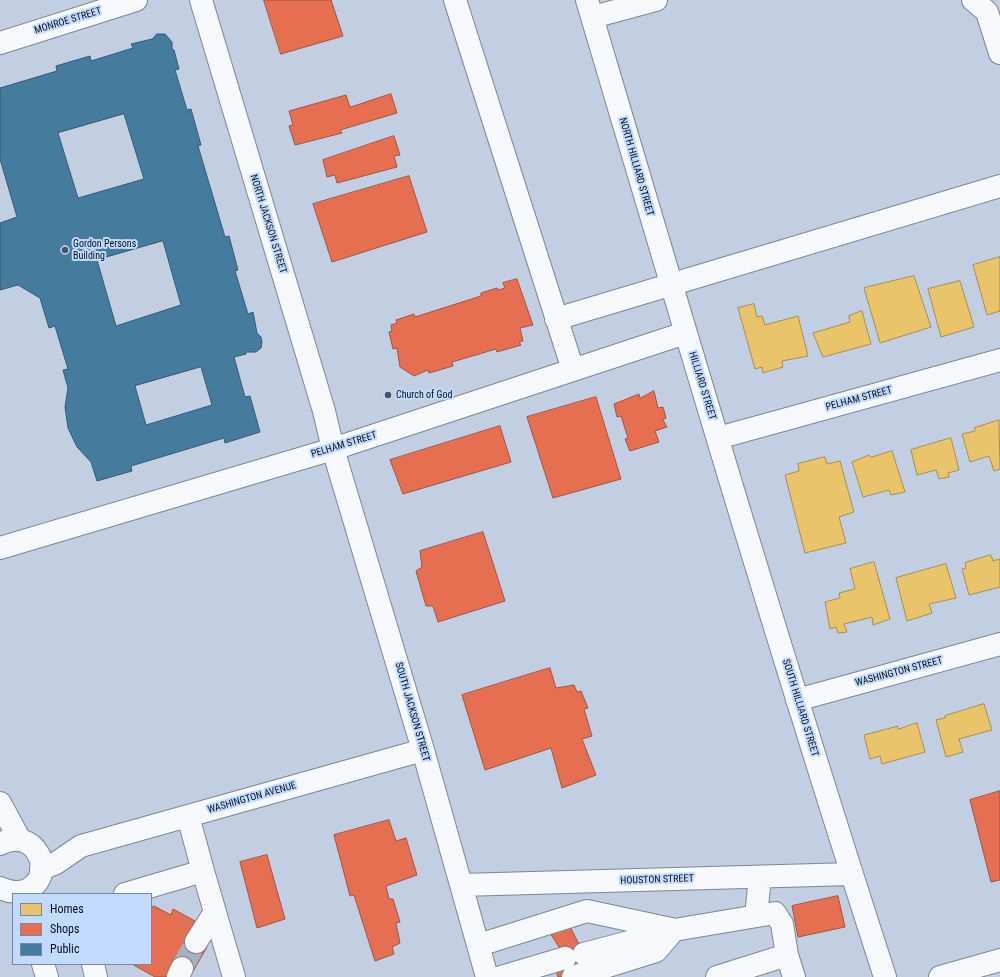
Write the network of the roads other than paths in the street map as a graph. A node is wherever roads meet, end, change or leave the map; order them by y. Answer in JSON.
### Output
{"nodes":[{"id":1,"x":136,"y":0,"type":"edge"},
{"id":2,"x":201,"y":0,"type":"edge"},
{"id":3,"x":455,"y":0,"type":"edge"},
{"id":4,"x":973,"y":0,"type":"edge"},
{"id":5,"x":646,"y":1,"type":"edge"},
{"id":6,"x":590,"y":9,"type":"edge"},
{"id":7,"x":0,"y":43,"type":"edge"},
{"id":8,"x":1000,"y":53,"type":"edge"},
{"id":9,"x":1000,"y":186,"type":"edge"},
{"id":10,"x":671,"y":285,"type":"junction"},
{"id":11,"x":556,"y":319,"type":"junction"},
{"id":12,"x":685,"y":333,"type":"junction"},
{"id":13,"x":1000,"y":360,"type":"edge"},
{"id":14,"x":573,"y":370,"type":"junction"},
{"id":15,"x":718,"y":438,"type":"junction"},
{"id":16,"x":333,"y":448,"type":"junction"},
{"id":17,"x":0,"y":548,"type":"edge"},
{"id":18,"x":1000,"y":644,"type":"edge"},
{"id":19,"x":798,"y":700,"type":"junction"},
{"id":20,"x":423,"y":750,"type":"junction"},
{"id":21,"x":0,"y":803,"type":"edge"},
{"id":22,"x":188,"y":816,"type":"junction"},
{"id":23,"x":18,"y":844,"type":"edge"},
{"id":24,"x":81,"y":846,"type":"junction"},
{"id":25,"x":203,"y":871,"type":"junction"},
{"id":26,"x":852,"y":874,"type":"junction"},
{"id":27,"x":760,"y":877,"type":"junction"},
{"id":28,"x":35,"y":884,"type":"edge"},
{"id":29,"x":461,"y":885,"type":"junction"},
{"id":30,"x":6,"y":893,"type":"edge"},
{"id":31,"x":128,"y":893,"type":"edge"},
{"id":32,"x":215,"y":912,"type":"junction"},
{"id":33,"x":756,"y":916,"type":"junction"},
{"id":34,"x":674,"y":930,"type":"junction"},
{"id":35,"x":196,"y":942,"type":"tunnel mouth"},
{"id":36,"x":479,"y":945,"type":"junction"},
{"id":37,"x":787,"y":955,"type":"junction"},
{"id":38,"x":1000,"y":960,"type":"edge"},
{"id":39,"x":574,"y":963,"type":"edge"},
{"id":40,"x":43,"y":965,"type":"edge"},
{"id":41,"x":93,"y":965,"type":"edge"},
{"id":42,"x":47,"y":977,"type":"edge"},
{"id":43,"x":96,"y":977,"type":"edge"},
{"id":44,"x":234,"y":977,"type":"edge"},
{"id":45,"x":487,"y":977,"type":"edge"},
{"id":46,"x":501,"y":977,"type":"edge"},
{"id":47,"x":717,"y":977,"type":"edge"},
{"id":48,"x":794,"y":977,"type":"edge"},
{"id":49,"x":885,"y":977,"type":"edge"},
{"id":50,"x":940,"y":977,"type":"edge"}],
"edges":[{"from":1,"to":7,"type":"street","name":"MONROE STREET"},
{"from":2,"to":16,"type":"street","name":"NORTH JACKSON STREET"},
{"from":3,"to":11,"type":"street"},
{"from":4,"to":8,"type":"street"},
{"from":5,"to":6,"type":"street"},
{"from":6,"to":10,"type":"street","name":"NORTH HILLIARD STREET"},
{"from":9,"to":10,"type":"street"},
{"from":10,"to":11,"type":"street"},
{"from":10,"to":12,"type":"street","name":"NORTH HILLIARD STREET"},
{"from":11,"to":14,"type":"street"},
{"from":12,"to":14,"type":"street","name":"PELHAM STREET"},
{"from":12,"to":15,"type":"street","name":"HILLIARD STREET"},
{"from":13,"to":15,"type":"street","name":"PELHAM STREET"},
{"from":14,"to":16,"type":"street","name":"PELHAM STREET"},
{"from":15,"to":19,"type":"street","name":"SOUTH HILLIARD STREET"},
{"from":16,"to":17,"type":"street","name":"PELHAM STREET"},
{"from":16,"to":20,"type":"street","name":"SOUTH JACKSON STREET"},
{"from":18,"to":19,"type":"street","name":"WASHINGTON STREET"},
{"from":19,"to":26,"type":"street","name":"SOUTH HILLIARD STREET"},
{"from":20,"to":22,"type":"street","name":"WASHINGTON AVENUE"},
{"from":20,"to":29,"type":"street","name":"SOUTH JACKSON STREET"},
{"from":21,"to":23,"type":"street"},
{"from":22,"to":24,"type":"street","name":"WASHINGTON AVENUE"},
{"from":22,"to":25,"type":"street"},
{"from":23,"to":24,"type":"street","name":"WASHINGTON AVENUE"},
{"from":23,"to":28,"type":"street"},
{"from":24,"to":28,"type":"street","name":"WASHINGTON AVENUE"},
{"from":25,"to":31,"type":"street"},
{"from":25,"to":32,"type":"street"},
{"from":26,"to":27,"type":"street","name":"HOUSTON STREET"},
{"from":26,"to":49,"type":"street","name":"SOUTH HILLIARD STREET"},
{"from":27,"to":29,"type":"street","name":"HOUSTON STREET"},
{"from":27,"to":33,"type":"street"},
{"from":28,"to":30,"type":"street","name":"WASHINGTON AVENUE"},
{"from":29,"to":36,"type":"street","name":"SOUTH JACKSON STREET"},
{"from":32,"to":35,"type":"street"},
{"from":32,"to":44,"type":"street"},
{"from":33,"to":34,"type":"street"},
{"from":33,"to":37,"type":"street"},
{"from":34,"to":36,"type":"street"},
{"from":34,"to":39,"type":"street"},
{"from":36,"to":45,"type":"street","name":"SOUTH JACKSON STREET"},
{"from":37,"to":47,"type":"street"},
{"from":37,"to":48,"type":"street"},
{"from":38,"to":50,"type":"street"},
{"from":39,"to":46,"type":"street"},
{"from":40,"to":42,"type":"street"},
{"from":41,"to":43,"type":"street"}]}
